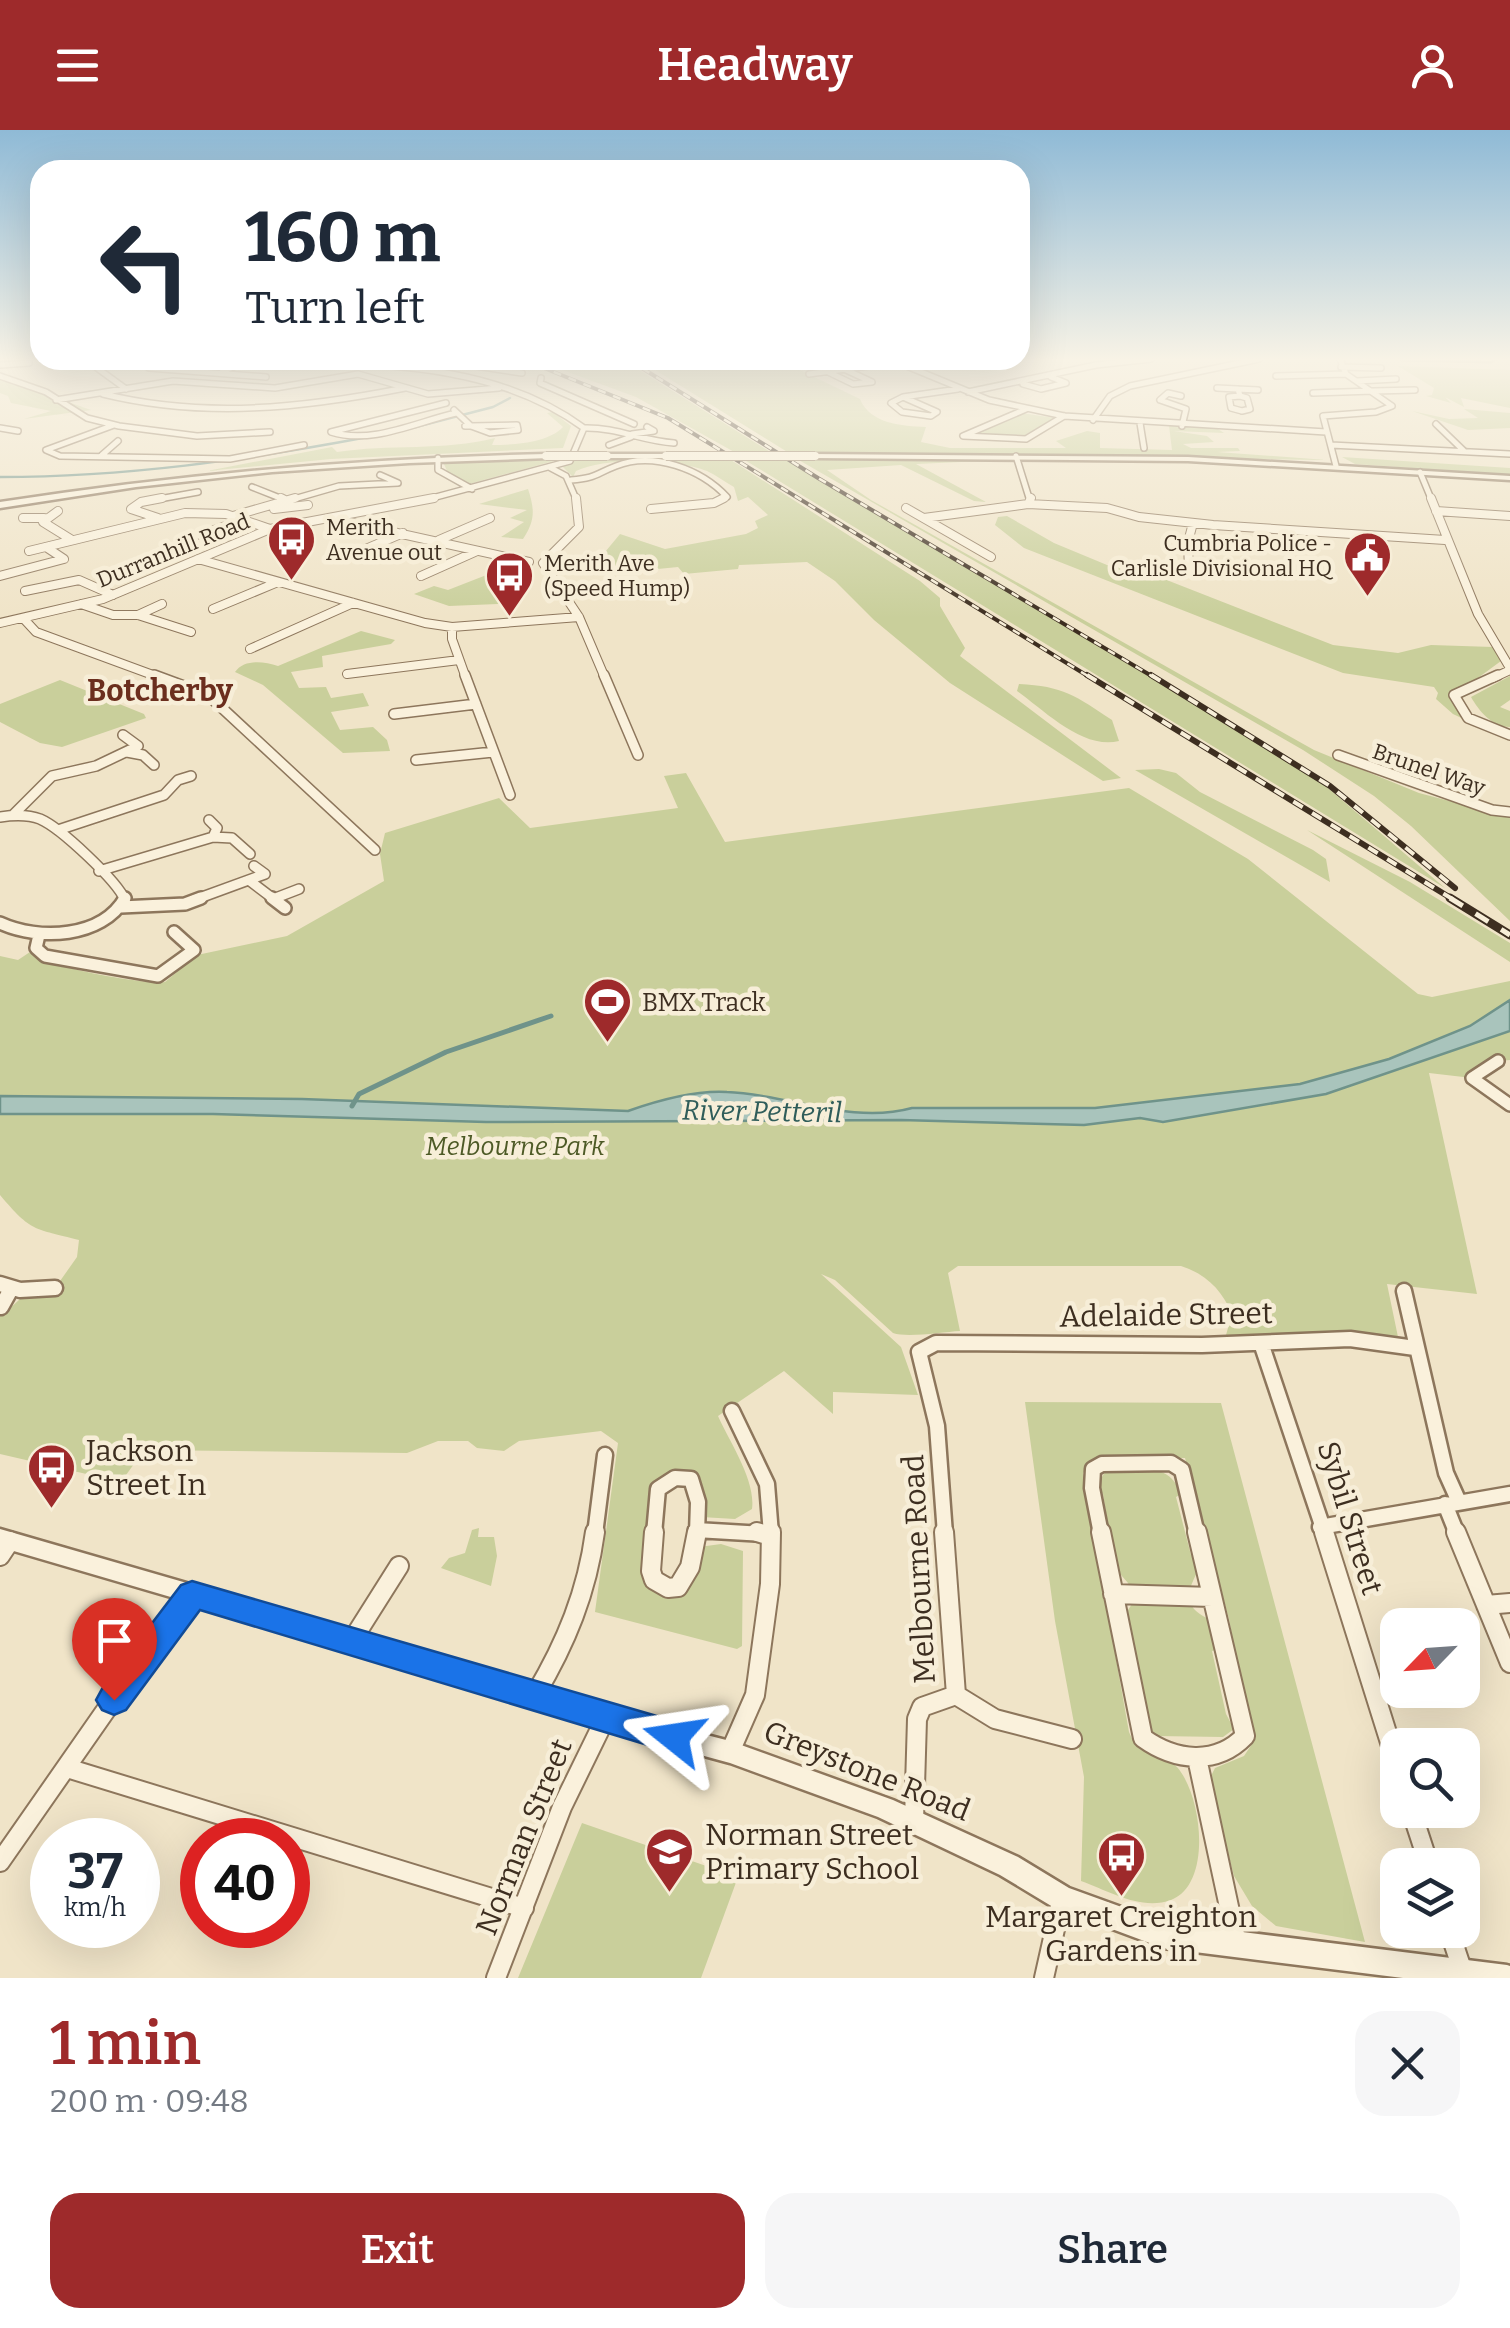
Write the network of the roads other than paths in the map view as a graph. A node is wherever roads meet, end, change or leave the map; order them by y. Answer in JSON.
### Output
{"nodes":[{"id":1,"x":52,"y":445,"type":"edge"},
{"id":2,"x":114,"y":445,"type":"edge"},
{"id":3,"x":578,"y":445,"type":"edge"},
{"id":4,"x":1331,"y":445,"type":"edge"},
{"id":5,"x":1337,"y":445,"type":"edge"},
{"id":6,"x":1459,"y":445,"type":"edge"},
{"id":7,"x":304,"y":446,"type":"dead end"},
{"id":8,"x":1464,"y":450,"type":"junction"},
{"id":9,"x":102,"y":454,"type":"junction"},
{"id":10,"x":1510,"y":454,"type":"edge"},
{"id":11,"x":1016,"y":456,"type":"junction"},
{"id":12,"x":438,"y":458,"type":"junction"},
{"id":13,"x":1336,"y":466,"type":"junction"},
{"id":14,"x":549,"y":468,"type":"junction"},
{"id":15,"x":1420,"y":472,"type":"junction"},
{"id":16,"x":380,"y":475,"type":"dead end"},
{"id":17,"x":335,"y":476,"type":"dead end"},
{"id":18,"x":1510,"y":478,"type":"edge"},
{"id":19,"x":571,"y":480,"type":"junction"},
{"id":20,"x":348,"y":486,"type":"junction"},
{"id":21,"x":252,"y":488,"type":"dead end"},
{"id":22,"x":472,"y":488,"type":"junction"},
{"id":23,"x":198,"y":492,"type":"dead end"},
{"id":24,"x":288,"y":500,"type":"junction"},
{"id":25,"x":120,"y":503,"type":"dead end"},
{"id":26,"x":1028,"y":504,"type":"junction"},
{"id":27,"x":0,"y":505,"type":"edge"},
{"id":28,"x":134,"y":505,"type":"junction"},
{"id":29,"x":308,"y":505,"type":"dead end"},
{"id":30,"x":265,"y":506,"type":"junction"},
{"id":31,"x":906,"y":508,"type":"dead end"},
{"id":32,"x":651,"y":510,"type":"dead end"},
{"id":33,"x":58,"y":511,"type":"dead end"},
{"id":34,"x":1436,"y":511,"type":"junction"},
{"id":35,"x":350,"y":513,"type":"junction"},
{"id":36,"x":232,"y":516,"type":"junction"},
{"id":37,"x":1510,"y":516,"type":"edge"},
{"id":38,"x":23,"y":518,"type":"dead end"},
{"id":39,"x":44,"y":518,"type":"junction"},
{"id":40,"x":158,"y":518,"type":"junction"},
{"id":41,"x":324,"y":518,"type":"junction"},
{"id":42,"x":490,"y":518,"type":"dead end"},
{"id":43,"x":924,"y":518,"type":"junction"},
{"id":44,"x":242,"y":520,"type":"junction"},
{"id":45,"x":354,"y":522,"type":"junction"},
{"id":46,"x":1193,"y":523,"type":"junction"},
{"id":47,"x":270,"y":529,"type":"junction"},
{"id":48,"x":404,"y":533,"type":"junction"},
{"id":49,"x":200,"y":535,"type":"dead end"},
{"id":50,"x":72,"y":540,"type":"junction"},
{"id":51,"x":1445,"y":540,"type":"junction"},
{"id":52,"x":438,"y":541,"type":"junction"},
{"id":53,"x":46,"y":547,"type":"junction"},
{"id":54,"x":29,"y":551,"type":"dead end"},
{"id":55,"x":477,"y":551,"type":"junction"},
{"id":56,"x":347,"y":557,"type":"dead end"},
{"id":57,"x":990,"y":557,"type":"dead end"},
{"id":58,"x":198,"y":560,"type":"junction"},
{"id":59,"x":529,"y":562,"type":"dead end"},
{"id":60,"x":1189,"y":570,"type":"dead end"},
{"id":61,"x":0,"y":576,"type":"edge"},
{"id":62,"x":420,"y":576,"type":"dead end"},
{"id":63,"x":278,"y":582,"type":"junction"},
{"id":64,"x":25,"y":591,"type":"dead end"},
{"id":65,"x":113,"y":594,"type":"junction"},
{"id":66,"x":353,"y":603,"type":"junction"},
{"id":67,"x":81,"y":604,"type":"junction"},
{"id":68,"x":162,"y":604,"type":"dead end"},
{"id":69,"x":213,"y":609,"type":"dead end"},
{"id":70,"x":138,"y":615,"type":"junction"},
{"id":71,"x":580,"y":617,"type":"junction"},
{"id":72,"x":23,"y":618,"type":"junction"},
{"id":73,"x":0,"y":622,"type":"edge"},
{"id":74,"x":452,"y":627,"type":"junction"},
{"id":75,"x":191,"y":632,"type":"dead end"},
{"id":76,"x":250,"y":649,"type":"dead end"},
{"id":77,"x":459,"y":660,"type":"junction"},
{"id":78,"x":1510,"y":669,"type":"edge"},
{"id":79,"x":348,"y":674,"type":"dead end"},
{"id":80,"x":476,"y":704,"type":"junction"},
{"id":81,"x":394,"y":714,"type":"dead end"},
{"id":82,"x":123,"y":734,"type":"dead end"},
{"id":83,"x":1510,"y":735,"type":"edge"},
{"id":84,"x":126,"y":752,"type":"junction"},
{"id":85,"x":493,"y":752,"type":"junction"},
{"id":86,"x":638,"y":755,"type":"dead end"},
{"id":87,"x":1338,"y":755,"type":"dead end"},
{"id":88,"x":416,"y":760,"type":"dead end"},
{"id":89,"x":154,"y":765,"type":"dead end"},
{"id":90,"x":192,"y":776,"type":"dead end"},
{"id":91,"x":167,"y":792,"type":"junction"},
{"id":92,"x":180,"y":795,"type":"dead end"},
{"id":93,"x":510,"y":795,"type":"dead end"},
{"id":94,"x":1510,"y":812,"type":"edge"},
{"id":95,"x":13,"y":816,"type":"junction"},
{"id":96,"x":0,"y":818,"type":"edge"},
{"id":97,"x":208,"y":820,"type":"dead end"},
{"id":98,"x":58,"y":830,"type":"junction"},
{"id":99,"x":213,"y":837,"type":"junction"},
{"id":100,"x":375,"y":850,"type":"dead end"},
{"id":101,"x":250,"y":854,"type":"dead end"},
{"id":102,"x":254,"y":866,"type":"dead end"},
{"id":103,"x":98,"y":871,"type":"junction"},
{"id":104,"x":250,"y":881,"type":"junction"},
{"id":105,"x":299,"y":889,"type":"dead end"},
{"id":106,"x":273,"y":899,"type":"junction"},
{"id":107,"x":121,"y":907,"type":"junction"},
{"id":108,"x":285,"y":908,"type":"dead end"},
{"id":109,"x":0,"y":923,"type":"edge"},
{"id":110,"x":174,"y":932,"type":"dead end"},
{"id":111,"x":39,"y":935,"type":"junction"},
{"id":112,"x":1498,"y":1061,"type":"dead end"},
{"id":113,"x":1510,"y":1105,"type":"edge"},
{"id":114,"x":6,"y":1286,"type":"edge"},
{"id":115,"x":55,"y":1288,"type":"dead end"},
{"id":116,"x":1404,"y":1291,"type":"dead end"},
{"id":117,"x":1,"y":1307,"type":"edge"},
{"id":118,"x":1261,"y":1342,"type":"junction"},
{"id":119,"x":1415,"y":1348,"type":"junction"},
{"id":120,"x":919,"y":1352,"type":"joint"},
{"id":121,"x":732,"y":1411,"type":"dead end"},
{"id":122,"x":605,"y":1455,"type":"dead end"},
{"id":123,"x":1510,"y":1494,"type":"edge"},
{"id":124,"x":1452,"y":1503,"type":"junction"},
{"id":125,"x":1320,"y":1527,"type":"junction"},
{"id":126,"x":696,"y":1530,"type":"junction"},
{"id":127,"x":770,"y":1536,"type":"junction"},
{"id":128,"x":3,"y":1545,"type":"edge"},
{"id":129,"x":398,"y":1566,"type":"dead end"},
{"id":130,"x":192,"y":1594,"type":"junction"},
{"id":131,"x":1114,"y":1594,"type":"junction"},
{"id":132,"x":1212,"y":1597,"type":"junction"},
{"id":133,"x":1510,"y":1603,"type":"edge"},
{"id":134,"x":1486,"y":1605,"type":"junction"},
{"id":135,"x":350,"y":1642,"type":"junction"},
{"id":136,"x":1510,"y":1663,"type":"edge"},
{"id":137,"x":535,"y":1694,"type":"junction"},
{"id":138,"x":956,"y":1695,"type":"junction"},
{"id":139,"x":606,"y":1718,"type":"junction"},
{"id":140,"x":1385,"y":1728,"type":"edge"},
{"id":141,"x":1072,"y":1739,"type":"dead end"},
{"id":142,"x":730,"y":1752,"type":"junction"},
{"id":143,"x":1197,"y":1758,"type":"junction"},
{"id":144,"x":66,"y":1768,"type":"junction"},
{"id":145,"x":914,"y":1821,"type":"junction"},
{"id":146,"x":0,"y":1862,"type":"edge"},
{"id":147,"x":1062,"y":1898,"type":"junction"},
{"id":148,"x":524,"y":1908,"type":"junction"},
{"id":149,"x":1237,"y":1944,"type":"junction"},
{"id":150,"x":1456,"y":1948,"type":"edge"},
{"id":151,"x":1360,"y":1969,"type":"edge"},
{"id":152,"x":1463,"y":1972,"type":"junction"},
{"id":153,"x":496,"y":1978,"type":"edge"},
{"id":154,"x":1044,"y":1978,"type":"edge"},
{"id":155,"x":1507,"y":1978,"type":"edge"}],
"edges":[{"from":1,"to":9,"type":"street"},
{"from":2,"to":9,"type":"street"},
{"from":3,"to":14,"type":"street"},
{"from":4,"to":13,"type":"street"},
{"from":5,"to":8,"type":"street"},
{"from":6,"to":8,"type":"street"},
{"from":7,"to":9,"type":"street"},
{"from":8,"to":10,"type":"street"},
{"from":11,"to":12,"type":"street","bridge":true},
{"from":11,"to":13,"type":"street"},
{"from":11,"to":26,"type":"street"},
{"from":12,"to":22,"type":"street"},
{"from":12,"to":27,"type":"street"},
{"from":13,"to":15,"type":"street"},
{"from":14,"to":19,"type":"street"},
{"from":14,"to":22,"type":"street","name":"Durranhill Road"},
{"from":15,"to":18,"type":"street"},
{"from":15,"to":34,"type":"street"},
{"from":16,"to":20,"type":"street"},
{"from":17,"to":20,"type":"street"},
{"from":19,"to":32,"type":"street"},
{"from":19,"to":71,"type":"street"},
{"from":20,"to":24,"type":"street"},
{"from":21,"to":24,"type":"street"},
{"from":22,"to":35,"type":"street","name":"Durranhill Road"},
{"from":23,"to":28,"type":"street"},
{"from":24,"to":30,"type":"street"},
{"from":25,"to":28,"type":"street"},
{"from":26,"to":43,"type":"street"},
{"from":26,"to":46,"type":"street"},
{"from":28,"to":40,"type":"street"},
{"from":29,"to":30,"type":"street"},
{"from":30,"to":36,"type":"street"},
{"from":31,"to":43,"type":"street"},
{"from":33,"to":39,"type":"street"},
{"from":34,"to":37,"type":"street"},
{"from":34,"to":51,"type":"street"},
{"from":35,"to":41,"type":"street","name":"Durranhill Road"},
{"from":35,"to":45,"type":"street"},
{"from":36,"to":40,"type":"street"},
{"from":36,"to":44,"type":"street"},
{"from":38,"to":39,"type":"street"},
{"from":39,"to":50,"type":"street"},
{"from":40,"to":50,"type":"street"},
{"from":41,"to":45,"type":"street"},
{"from":41,"to":47,"type":"street","name":"Durranhill Road"},
{"from":42,"to":52,"type":"street"},
{"from":43,"to":57,"type":"street"},
{"from":44,"to":47,"type":"street"},
{"from":44,"to":49,"type":"street"},
{"from":45,"to":48,"type":"street"},
{"from":46,"to":51,"type":"street"},
{"from":46,"to":60,"type":"street"},
{"from":47,"to":58,"type":"street","name":"Durranhill Road"},
{"from":48,"to":52,"type":"street"},
{"from":48,"to":56,"type":"street"},
{"from":50,"to":53,"type":"street"},
{"from":51,"to":78,"type":"street"},
{"from":52,"to":55,"type":"street"},
{"from":53,"to":54,"type":"street"},
{"from":53,"to":61,"type":"street"},
{"from":55,"to":59,"type":"street"},
{"from":55,"to":62,"type":"street"},
{"from":58,"to":63,"type":"street"},
{"from":58,"to":65,"type":"street","name":"Durranhill Road"},
{"from":63,"to":66,"type":"street"},
{"from":63,"to":69,"type":"street"},
{"from":64,"to":65,"type":"street"},
{"from":65,"to":67,"type":"street","name":"Durranhill Road"},
{"from":66,"to":74,"type":"street"},
{"from":66,"to":76,"type":"street"},
{"from":67,"to":70,"type":"street"},
{"from":67,"to":72,"type":"street","name":"Durranhill Road"},
{"from":68,"to":70,"type":"street"},
{"from":70,"to":75,"type":"street"},
{"from":71,"to":74,"type":"street"},
{"from":71,"to":86,"type":"street"},
{"from":72,"to":73,"type":"street","name":"Durranhill Road"},
{"from":72,"to":100,"type":"street"},
{"from":74,"to":77,"type":"street"},
{"from":77,"to":79,"type":"street"},
{"from":77,"to":80,"type":"street"},
{"from":78,"to":83,"type":"street"},
{"from":80,"to":81,"type":"street"},
{"from":80,"to":85,"type":"street"},
{"from":82,"to":84,"type":"street"},
{"from":84,"to":89,"type":"street"},
{"from":84,"to":95,"type":"street"},
{"from":85,"to":88,"type":"street"},
{"from":85,"to":93,"type":"street"},
{"from":87,"to":94,"type":"street","name":"Brunel Way"},
{"from":90,"to":91,"type":"street"},
{"from":91,"to":92,"type":"street"},
{"from":91,"to":98,"type":"street"},
{"from":95,"to":96,"type":"street"},
{"from":95,"to":98,"type":"street"},
{"from":97,"to":99,"type":"street"},
{"from":98,"to":103,"type":"street"},
{"from":99,"to":101,"type":"street"},
{"from":99,"to":103,"type":"street"},
{"from":102,"to":104,"type":"street"},
{"from":103,"to":107,"type":"street"},
{"from":104,"to":106,"type":"street"},
{"from":104,"to":107,"type":"street"},
{"from":105,"to":106,"type":"street"},
{"from":106,"to":108,"type":"street"},
{"from":107,"to":111,"type":"street"},
{"from":109,"to":111,"type":"street"},
{"from":110,"to":111,"type":"street"},
{"from":112,"to":113,"type":"street"},
{"from":114,"to":115,"type":"street"},
{"from":114,"to":117,"type":"street"},
{"from":116,"to":119,"type":"street"},
{"from":118,"to":119,"type":"street","name":"Adelaide Street"},
{"from":118,"to":120,"type":"street","name":"Adelaide Street"},
{"from":118,"to":125,"type":"street","name":"Sybil Street"},
{"from":119,"to":124,"type":"street"},
{"from":120,"to":138,"type":"street","name":"Melbourne Road"},
{"from":121,"to":127,"type":"street"},
{"from":122,"to":137,"type":"street"},
{"from":123,"to":124,"type":"street"},
{"from":124,"to":125,"type":"street"},
{"from":124,"to":134,"type":"street"},
{"from":125,"to":140,"type":"street","name":"Sybil Street"},
{"from":126,"to":126,"type":"street"},
{"from":126,"to":127,"type":"street"},
{"from":127,"to":142,"type":"street"},
{"from":128,"to":130,"type":"street","name":"Greystone Road"},
{"from":129,"to":135,"type":"street"},
{"from":130,"to":135,"type":"street","name":"Greystone Road"},
{"from":130,"to":144,"type":"street"},
{"from":131,"to":132,"type":"street"},
{"from":131,"to":132,"type":"street"},
{"from":131,"to":143,"type":"street"},
{"from":132,"to":143,"type":"street"},
{"from":133,"to":134,"type":"street"},
{"from":134,"to":136,"type":"street"},
{"from":135,"to":137,"type":"street","name":"Greystone Road"},
{"from":137,"to":139,"type":"street","name":"Greystone Road"},
{"from":138,"to":141,"type":"street"},
{"from":138,"to":145,"type":"street","name":"Melbourne Road"},
{"from":139,"to":142,"type":"street","name":"Greystone Road"},
{"from":139,"to":148,"type":"street","name":"Norman Street"},
{"from":142,"to":145,"type":"street","name":"Greystone Road"},
{"from":143,"to":149,"type":"street"},
{"from":144,"to":146,"type":"street"},
{"from":144,"to":148,"type":"street"},
{"from":145,"to":147,"type":"street","name":"Greystone Road"},
{"from":147,"to":149,"type":"street","name":"Greystone Road"},
{"from":147,"to":154,"type":"street"},
{"from":148,"to":153,"type":"street","name":"Norman Street"},
{"from":149,"to":151,"type":"street","name":"Greystone Road"},
{"from":150,"to":152,"type":"street"},
{"from":151,"to":152,"type":"street","name":"Greystone Road"},
{"from":152,"to":155,"type":"street","name":"Greystone Road"}]}
